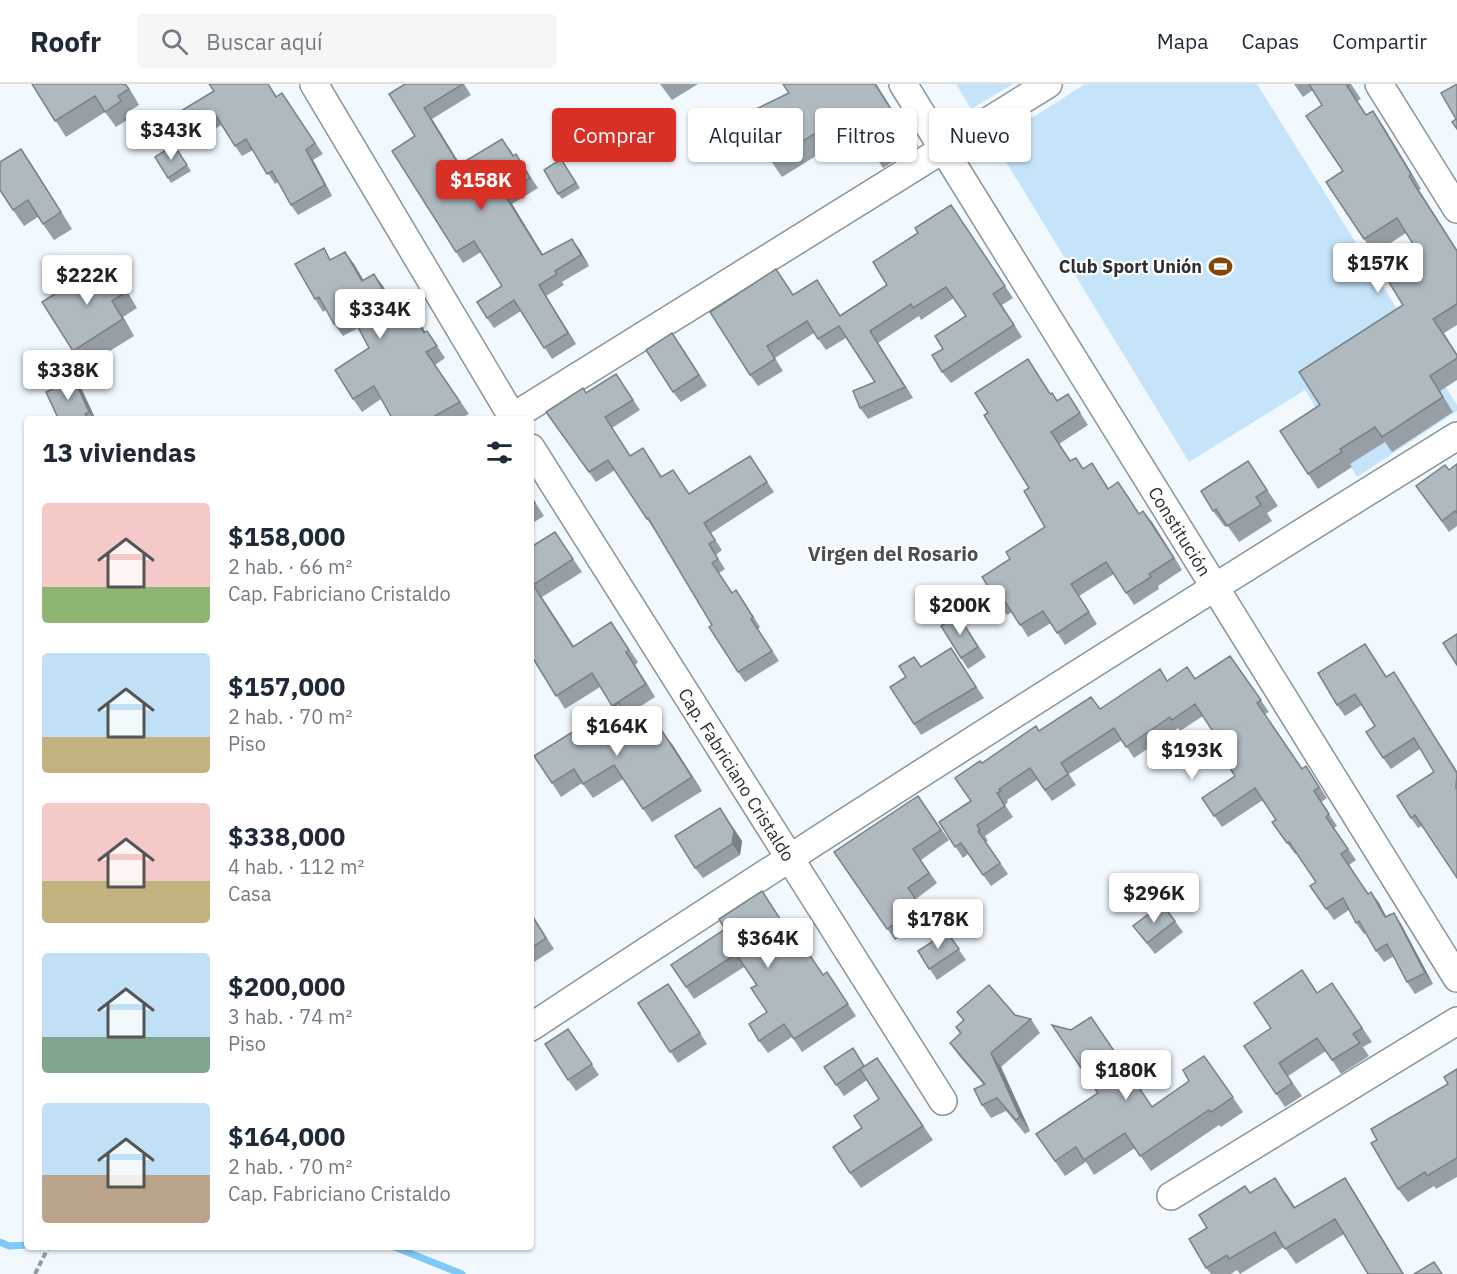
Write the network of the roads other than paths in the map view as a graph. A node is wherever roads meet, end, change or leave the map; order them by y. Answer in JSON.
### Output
{"nodes":[{"id":1,"x":314,"y":84,"type":"edge"},
{"id":2,"x":903,"y":84,"type":"edge"},
{"id":3,"x":1048,"y":84,"type":"edge"},
{"id":4,"x":1379,"y":84,"type":"edge"},
{"id":5,"x":1009,"y":108,"type":"edge"},
{"id":6,"x":929,"y":128,"type":"edge"},
{"id":7,"x":929,"y":158,"type":"edge"},
{"id":8,"x":949,"y":162,"type":"edge"},
{"id":9,"x":1457,"y":209,"type":"edge"},
{"id":10,"x":511,"y":416,"type":"edge"},
{"id":11,"x":515,"y":416,"type":"edge"},
{"id":12,"x":1457,"y":435,"type":"edge"},
{"id":13,"x":534,"y":453,"type":"edge"},
{"id":14,"x":1214,"y":586,"type":"junction"},
{"id":15,"x":789,"y":857,"type":"junction"},
{"id":16,"x":1457,"y":978,"type":"edge"},
{"id":17,"x":1457,"y":1021,"type":"edge"},
{"id":18,"x":534,"y":1025,"type":"edge"},
{"id":19,"x":944,"y":1101,"type":"dead end"},
{"id":20,"x":1171,"y":1196,"type":"dead end"}],
"edges":[{"from":1,"to":10,"type":"street"},
{"from":2,"to":6,"type":"street","name":"Constitución"},
{"from":3,"to":5,"type":"street"},
{"from":4,"to":9,"type":"street"},
{"from":7,"to":11,"type":"street"},
{"from":8,"to":14,"type":"street","name":"Constitución"},
{"from":12,"to":14,"type":"street"},
{"from":13,"to":15,"type":"street","name":"Cap. Fabriciano Cristaldo"},
{"from":14,"to":15,"type":"street"},
{"from":14,"to":16,"type":"street","name":"Constitución"},
{"from":15,"to":18,"type":"street"},
{"from":15,"to":19,"type":"street","name":"Cap. Fabriciano Cristaldo"},
{"from":17,"to":20,"type":"street"}]}
